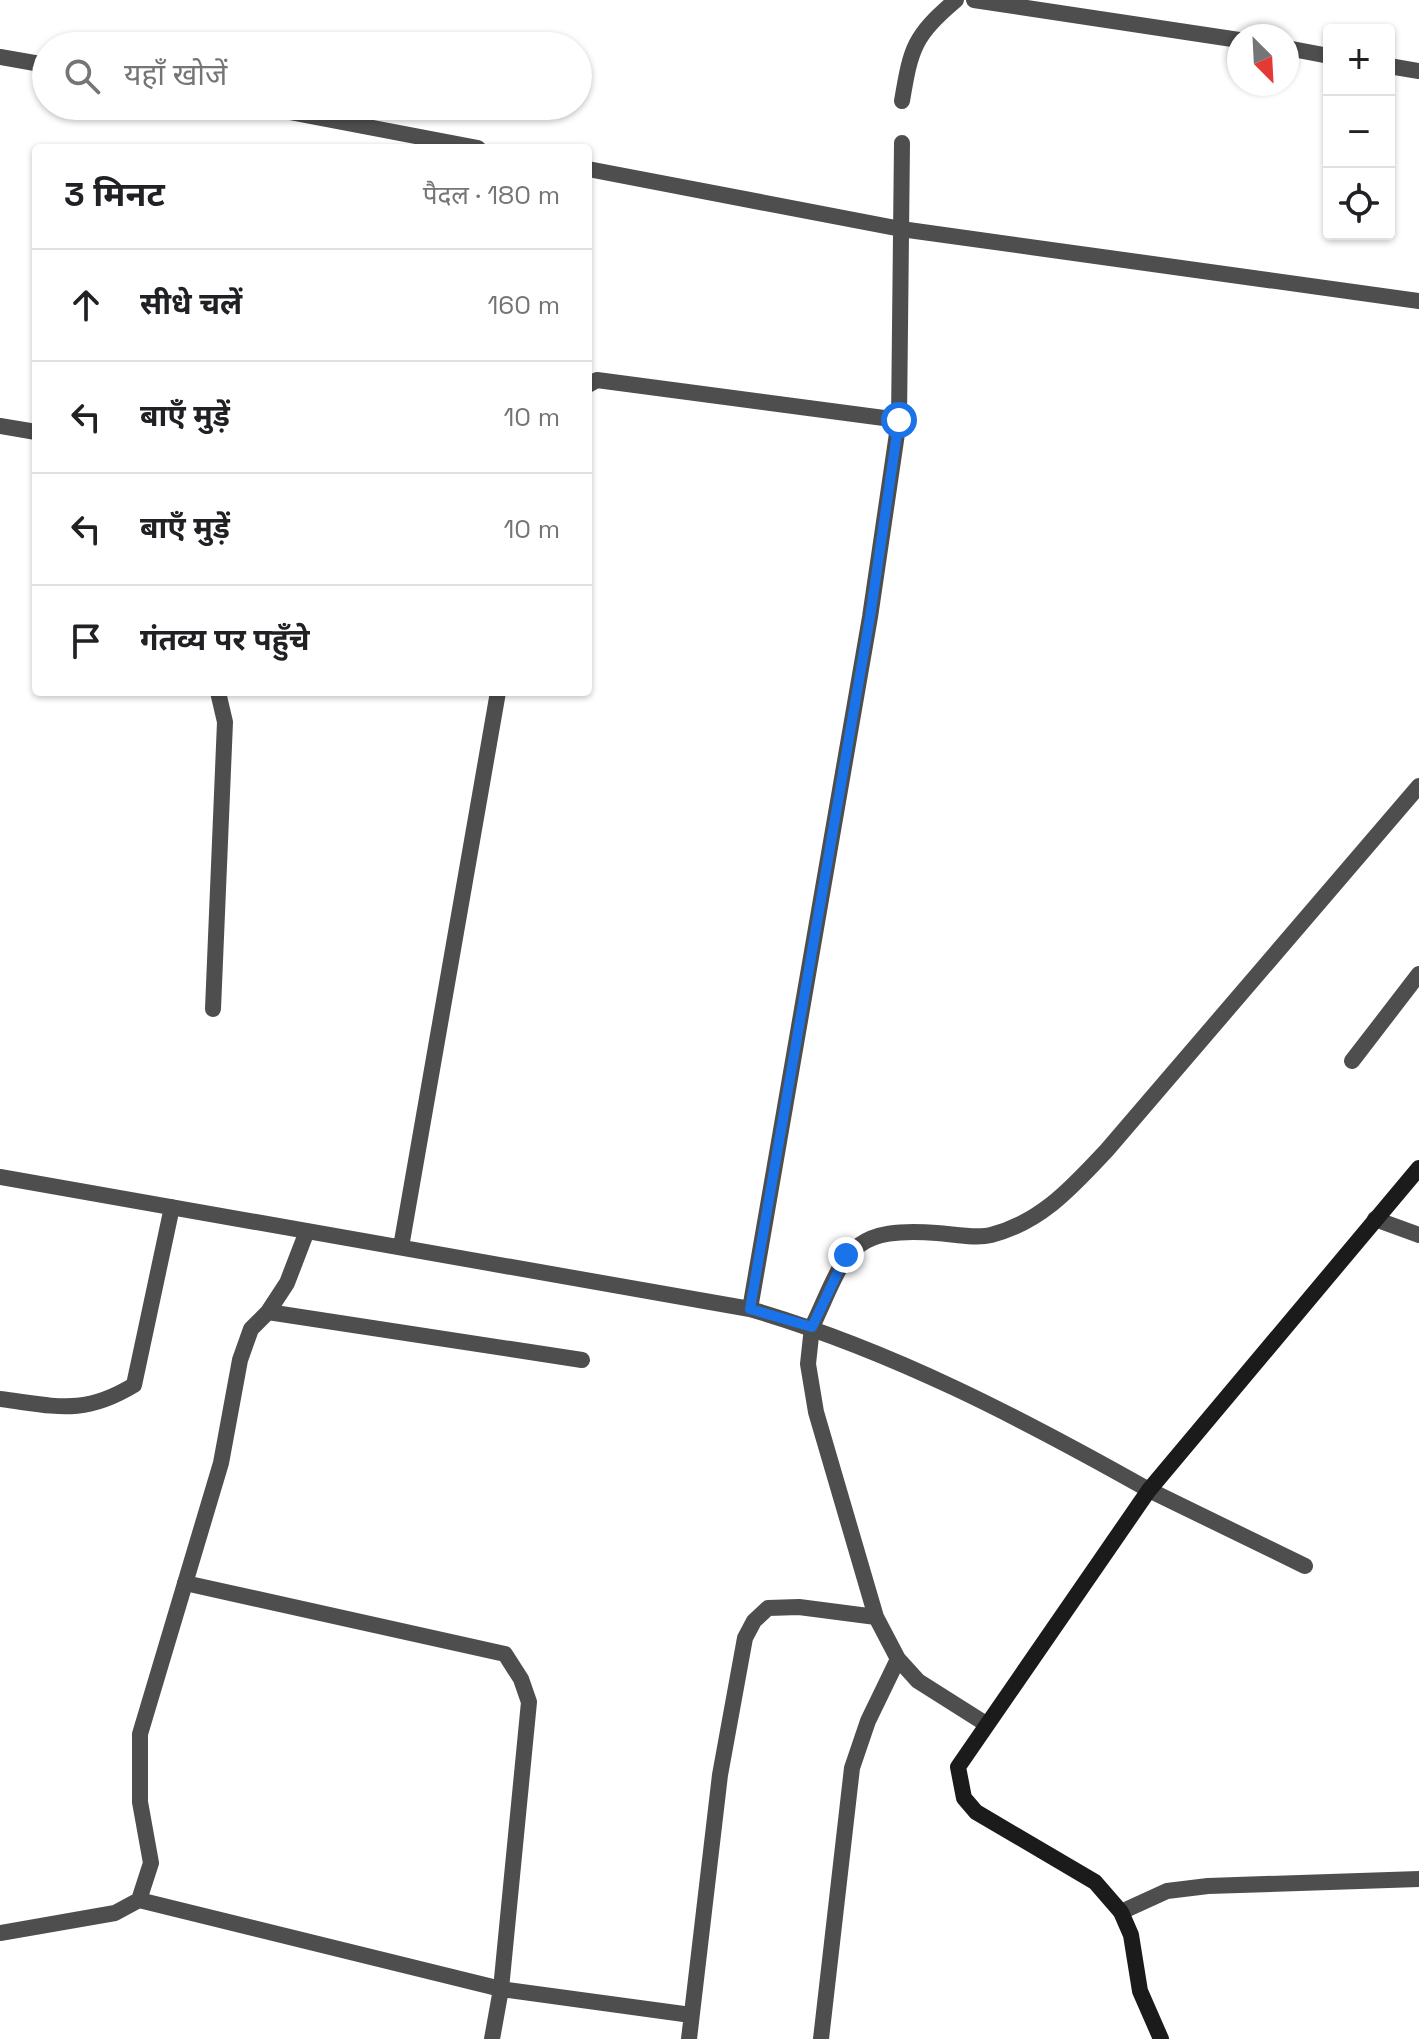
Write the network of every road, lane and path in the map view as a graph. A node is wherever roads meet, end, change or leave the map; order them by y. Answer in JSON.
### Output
{"nodes":[{"id":1,"x":956,"y":0,"type":"edge"},
{"id":2,"x":974,"y":0,"type":"edge"},
{"id":3,"x":1227,"y":38,"type":"edge"},
{"id":4,"x":1299,"y":50,"type":"edge"},
{"id":5,"x":1323,"y":55,"type":"edge"},
{"id":6,"x":0,"y":57,"type":"edge"},
{"id":7,"x":32,"y":63,"type":"edge"},
{"id":8,"x":1395,"y":67,"type":"edge"},
{"id":9,"x":1419,"y":71,"type":"edge"},
{"id":10,"x":902,"y":101,"type":"dead end"},
{"id":11,"x":331,"y":120,"type":"edge"},
{"id":12,"x":902,"y":143,"type":"dead end"},
{"id":13,"x":457,"y":144,"type":"edge"},
{"id":14,"x":592,"y":170,"type":"edge"},
{"id":15,"x":901,"y":229,"type":"junction"},
{"id":16,"x":1419,"y":301,"type":"edge"},
{"id":17,"x":592,"y":383,"type":"edge"},
{"id":18,"x":899,"y":420,"type":"junction"},
{"id":19,"x":0,"y":426,"type":"edge"},
{"id":20,"x":32,"y":431,"type":"edge"},
{"id":21,"x":219,"y":696,"type":"edge"},
{"id":22,"x":497,"y":696,"type":"edge"},
{"id":23,"x":1419,"y":786,"type":"edge"},
{"id":24,"x":1419,"y":974,"type":"edge"},
{"id":25,"x":213,"y":1009,"type":"dead end"},
{"id":26,"x":1352,"y":1061,"type":"dead end"},
{"id":27,"x":1419,"y":1168,"type":"edge"},
{"id":28,"x":0,"y":1177,"type":"edge"},
{"id":29,"x":172,"y":1207,"type":"junction"},
{"id":30,"x":1375,"y":1219,"type":"junction"},
{"id":31,"x":307,"y":1231,"type":"junction"},
{"id":32,"x":1419,"y":1235,"type":"edge"},
{"id":33,"x":401,"y":1247,"type":"junction"},
{"id":34,"x":750,"y":1309,"type":"junction"},
{"id":35,"x":268,"y":1312,"type":"junction"},
{"id":36,"x":812,"y":1327,"type":"junction"},
{"id":37,"x":582,"y":1360,"type":"dead end"},
{"id":38,"x":0,"y":1399,"type":"edge"},
{"id":39,"x":1149,"y":1490,"type":"junction"},
{"id":40,"x":1305,"y":1566,"type":"dead end"},
{"id":41,"x":185,"y":1583,"type":"junction"},
{"id":42,"x":876,"y":1617,"type":"junction"},
{"id":43,"x":898,"y":1659,"type":"junction"},
{"id":44,"x":986,"y":1724,"type":"junction"},
{"id":45,"x":1419,"y":1879,"type":"edge"},
{"id":46,"x":139,"y":1900,"type":"junction"},
{"id":47,"x":1121,"y":1912,"type":"junction"},
{"id":48,"x":0,"y":1933,"type":"edge"},
{"id":49,"x":501,"y":1989,"type":"junction"},
{"id":50,"x":691,"y":2015,"type":"junction"},
{"id":51,"x":492,"y":2039,"type":"edge"},
{"id":52,"x":689,"y":2039,"type":"edge"},
{"id":53,"x":821,"y":2039,"type":"edge"},
{"id":54,"x":1161,"y":2039,"type":"edge"}],
"edges":[{"from":1,"to":10,"type":"street"},
{"from":2,"to":3,"type":"street"},
{"from":4,"to":5,"type":"street"},
{"from":6,"to":7,"type":"street"},
{"from":8,"to":9,"type":"street"},
{"from":11,"to":13,"type":"street"},
{"from":12,"to":15,"type":"street"},
{"from":14,"to":15,"type":"street"},
{"from":15,"to":16,"type":"street"},
{"from":15,"to":18,"type":"street"},
{"from":17,"to":18,"type":"street"},
{"from":18,"to":34,"type":"street"},
{"from":19,"to":20,"type":"street"},
{"from":21,"to":25,"type":"street"},
{"from":22,"to":33,"type":"street"},
{"from":23,"to":36,"type":"street"},
{"from":24,"to":26,"type":"street"},
{"from":27,"to":30,"type":"street"},
{"from":28,"to":29,"type":"street"},
{"from":29,"to":31,"type":"street"},
{"from":29,"to":38,"type":"street"},
{"from":30,"to":32,"type":"street"},
{"from":30,"to":39,"type":"street"},
{"from":31,"to":33,"type":"street"},
{"from":31,"to":35,"type":"street"},
{"from":33,"to":34,"type":"street"},
{"from":34,"to":36,"type":"street"},
{"from":35,"to":37,"type":"street"},
{"from":35,"to":41,"type":"street"},
{"from":36,"to":39,"type":"street"},
{"from":36,"to":42,"type":"street"},
{"from":39,"to":40,"type":"street"},
{"from":39,"to":44,"type":"street"},
{"from":41,"to":46,"type":"street"},
{"from":41,"to":49,"type":"street"},
{"from":42,"to":43,"type":"street"},
{"from":42,"to":50,"type":"street"},
{"from":43,"to":44,"type":"street"},
{"from":43,"to":53,"type":"street"},
{"from":44,"to":47,"type":"street"},
{"from":45,"to":47,"type":"street"},
{"from":46,"to":48,"type":"street"},
{"from":46,"to":49,"type":"street"},
{"from":47,"to":54,"type":"street"},
{"from":49,"to":50,"type":"street"},
{"from":49,"to":51,"type":"street"},
{"from":50,"to":52,"type":"street"}]}
